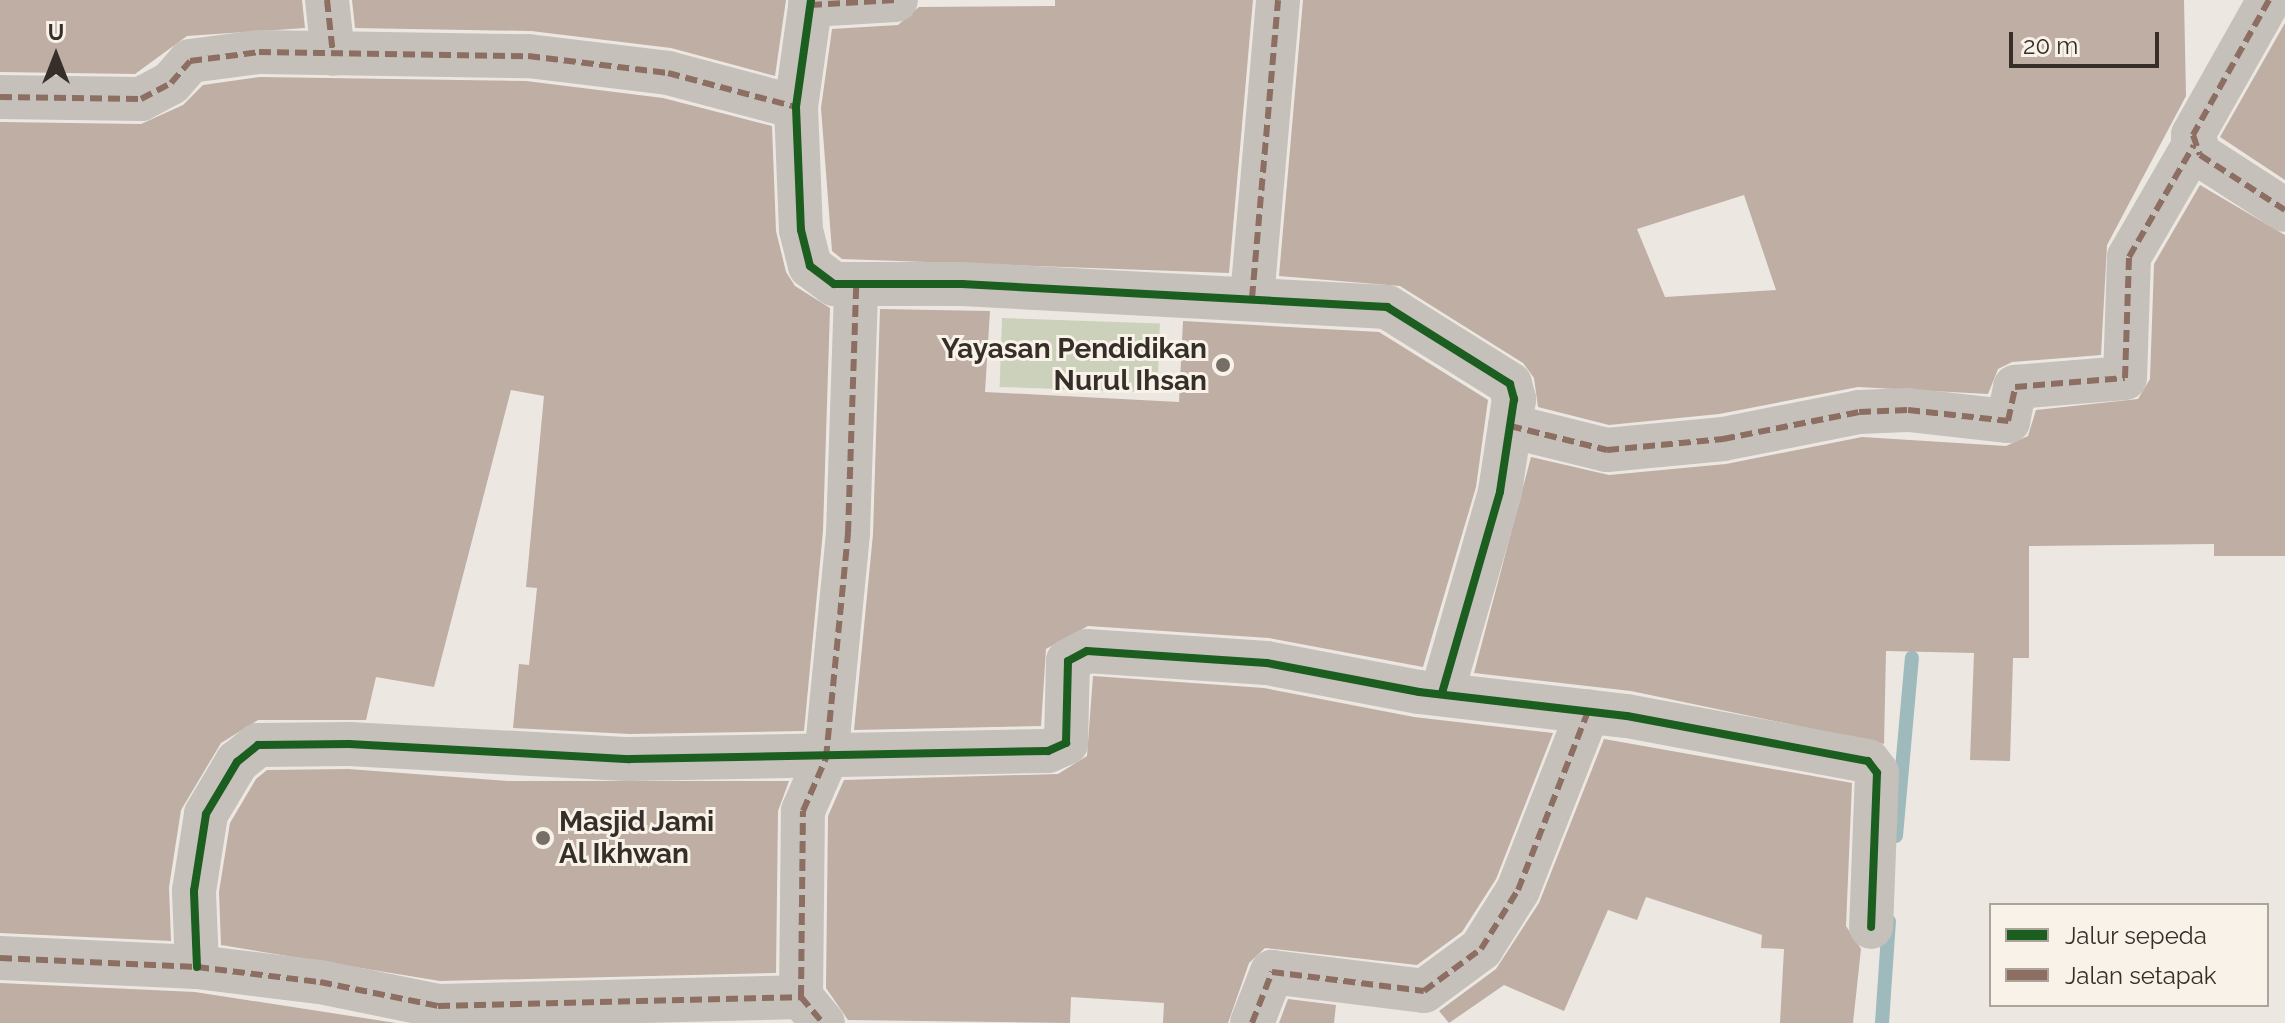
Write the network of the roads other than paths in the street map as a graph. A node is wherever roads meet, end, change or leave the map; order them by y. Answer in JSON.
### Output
{"nodes":[{"id":1,"x":327,"y":0,"type":"edge"},
{"id":2,"x":896,"y":0,"type":"edge"},
{"id":3,"x":1278,"y":0,"type":"edge"},
{"id":4,"x":2269,"y":0,"type":"edge"},
{"id":5,"x":811,"y":2,"type":"edge"},
{"id":6,"x":333,"y":54,"type":"junction"},
{"id":7,"x":0,"y":97,"type":"edge"},
{"id":8,"x":796,"y":107,"type":"junction"},
{"id":9,"x":2194,"y":145,"type":"junction"},
{"id":10,"x":2285,"y":210,"type":"edge"},
{"id":11,"x":856,"y":286,"type":"junction"},
{"id":12,"x":1252,"y":298,"type":"junction"},
{"id":13,"x":1510,"y":426,"type":"junction"},
{"id":14,"x":1442,"y":693,"type":"junction"},
{"id":15,"x":1588,"y":711,"type":"junction"},
{"id":16,"x":826,"y":758,"type":"junction"},
{"id":17,"x":1871,"y":927,"type":"dead end"},
{"id":18,"x":0,"y":958,"type":"edge"},
{"id":19,"x":197,"y":967,"type":"junction"},
{"id":20,"x":812,"y":1010,"type":"edge"},
{"id":21,"x":437,"y":1015,"type":"edge"},
{"id":22,"x":1252,"y":1023,"type":"edge"}],
"edges":[{"from":1,"to":6,"type":"street"},
{"from":2,"to":5,"type":"street"},
{"from":3,"to":12,"type":"street"},
{"from":4,"to":9,"type":"street"},
{"from":5,"to":8,"type":"street"},
{"from":6,"to":7,"type":"street"},
{"from":6,"to":8,"type":"street"},
{"from":8,"to":11,"type":"street"},
{"from":9,"to":10,"type":"street"},
{"from":9,"to":13,"type":"street"},
{"from":11,"to":12,"type":"street"},
{"from":11,"to":16,"type":"street"},
{"from":12,"to":13,"type":"street"},
{"from":13,"to":14,"type":"street"},
{"from":14,"to":15,"type":"street"},
{"from":14,"to":16,"type":"street"},
{"from":15,"to":17,"type":"street"},
{"from":15,"to":22,"type":"street"},
{"from":16,"to":19,"type":"street"},
{"from":16,"to":20,"type":"street"},
{"from":18,"to":19,"type":"street"},
{"from":19,"to":21,"type":"street"},
{"from":20,"to":21,"type":"street"}]}
